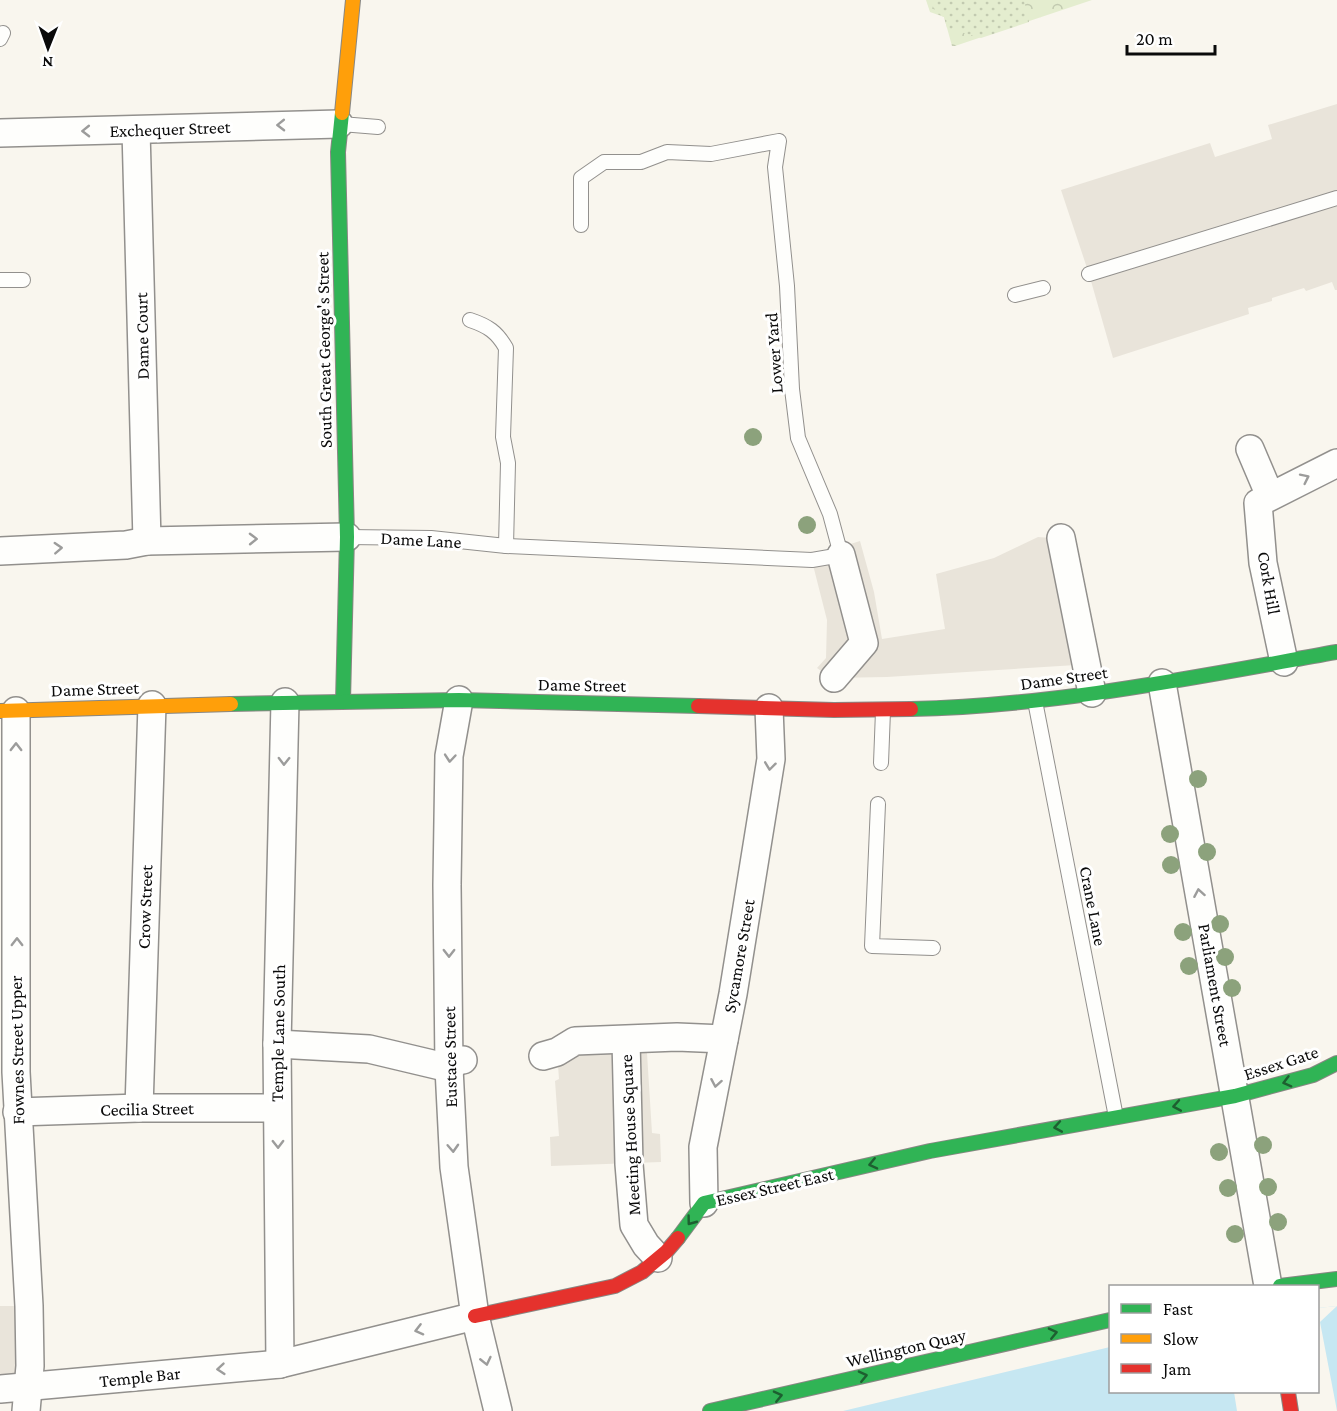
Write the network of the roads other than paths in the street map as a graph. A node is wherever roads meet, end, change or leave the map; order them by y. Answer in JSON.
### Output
{"nodes":[{"id":1,"x":353,"y":0,"type":"edge"},
{"id":2,"x":339,"y":124,"type":"junction"},
{"id":3,"x":378,"y":127,"type":"dead end"},
{"id":4,"x":136,"y":130,"type":"junction"},
{"id":5,"x":0,"y":133,"type":"edge"},
{"id":6,"x":1337,"y":198,"type":"edge"},
{"id":7,"x":581,"y":225,"type":"dead end"},
{"id":8,"x":1089,"y":274,"type":"dead end"},
{"id":9,"x":0,"y":280,"type":"edge"},
{"id":10,"x":23,"y":280,"type":"dead end"},
{"id":11,"x":1043,"y":288,"type":"dead end"},
{"id":12,"x":1015,"y":295,"type":"dead end"},
{"id":13,"x":470,"y":320,"type":"dead end"},
{"id":14,"x":1250,"y":449,"type":"dead end"},
{"id":15,"x":1337,"y":463,"type":"edge"},
{"id":16,"x":1264,"y":500,"type":"junction"},
{"id":17,"x":347,"y":537,"type":"junction"},
{"id":18,"x":1061,"y":538,"type":"dead end"},
{"id":19,"x":147,"y":541,"type":"junction"},
{"id":20,"x":506,"y":546,"type":"junction"},
{"id":21,"x":0,"y":551,"type":"edge"},
{"id":22,"x":841,"y":555,"type":"junction"},
{"id":23,"x":1337,"y":652,"type":"edge"},
{"id":24,"x":1284,"y":662,"type":"junction"},
{"id":25,"x":834,"y":678,"type":"dead end"},
{"id":26,"x":1162,"y":683,"type":"junction"},
{"id":27,"x":1092,"y":693,"type":"junction"},
{"id":28,"x":459,"y":700,"type":"junction"},
{"id":29,"x":343,"y":701,"type":"junction"},
{"id":30,"x":1035,"y":701,"type":"junction"},
{"id":31,"x":285,"y":702,"type":"junction"},
{"id":32,"x":152,"y":705,"type":"junction"},
{"id":33,"x":769,"y":708,"type":"junction"},
{"id":34,"x":8,"y":711,"type":"edge"},
{"id":35,"x":883,"y":711,"type":"junction"},
{"id":36,"x":881,"y":763,"type":"dead end"},
{"id":37,"x":878,"y":804,"type":"dead end"},
{"id":38,"x":933,"y":948,"type":"dead end"},
{"id":39,"x":626,"y":1040,"type":"junction"},
{"id":40,"x":724,"y":1040,"type":"junction"},
{"id":41,"x":8,"y":1043,"type":"edge"},
{"id":42,"x":277,"y":1044,"type":"junction"},
{"id":43,"x":543,"y":1056,"type":"dead end"},
{"id":44,"x":1337,"y":1063,"type":"edge"},
{"id":45,"x":456,"y":1064,"type":"junction"},
{"id":46,"x":1235,"y":1096,"type":"junction"},
{"id":47,"x":139,"y":1108,"type":"junction"},
{"id":48,"x":277,"y":1108,"type":"junction"},
{"id":49,"x":17,"y":1112,"type":"junction"},
{"id":50,"x":1116,"y":1117,"type":"junction"},
{"id":51,"x":704,"y":1203,"type":"junction"},
{"id":52,"x":658,"y":1258,"type":"junction"},
{"id":53,"x":1337,"y":1279,"type":"edge"},
{"id":54,"x":1268,"y":1285,"type":"edge"},
{"id":55,"x":1294,"y":1285,"type":"edge"},
{"id":56,"x":475,"y":1316,"type":"junction"},
{"id":57,"x":1109,"y":1320,"type":"edge"},
{"id":58,"x":280,"y":1364,"type":"junction"},
{"id":59,"x":0,"y":1389,"type":"edge"},
{"id":60,"x":1288,"y":1393,"type":"edge"},
{"id":61,"x":27,"y":1400,"type":"edge"},
{"id":62,"x":498,"y":1411,"type":"edge"},
{"id":63,"x":710,"y":1411,"type":"edge"},
{"id":64,"x":1292,"y":1411,"type":"edge"}],
"edges":[{"from":1,"to":2,"type":"main road","name":"South Great George's Street"},
{"from":2,"to":3,"type":"lane"},
{"from":2,"to":4,"type":"street","name":"Exchequer Street","one_way":true},
{"from":2,"to":17,"type":"main road","name":"South Great George's Street"},
{"from":4,"to":5,"type":"street","name":"Exchequer Street","one_way":true},
{"from":4,"to":19,"type":"street","name":"Dame Court"},
{"from":6,"to":8,"type":"lane"},
{"from":7,"to":22,"type":"lane","name":"Lower Yard"},
{"from":9,"to":10,"type":"lane"},
{"from":11,"to":12,"type":"lane"},
{"from":13,"to":20,"type":"lane"},
{"from":14,"to":16,"type":"street","name":"Cork Hill"},
{"from":16,"to":15,"type":"street","one_way":true},
{"from":16,"to":24,"type":"street","name":"Cork Hill"},
{"from":19,"to":17,"type":"street","name":"Dame Lane","one_way":true},
{"from":17,"to":20,"type":"lane","name":"Dame Lane"},
{"from":17,"to":29,"type":"main road","name":"South Great George's Street"},
{"from":18,"to":27,"type":"street"},
{"from":21,"to":19,"type":"street","name":"Dame Lane","one_way":true},
{"from":20,"to":22,"type":"lane","name":"Dame Lane"},
{"from":22,"to":25,"type":"street"},
{"from":23,"to":24,"type":"main road"},
{"from":24,"to":26,"type":"main road"},
{"from":26,"to":27,"type":"main road","name":"Dame Street"},
{"from":46,"to":26,"type":"street","name":"Parliament Street","one_way":true},
{"from":27,"to":30,"type":"main road","name":"Dame Street"},
{"from":28,"to":29,"type":"main road","name":"Dame Street"},
{"from":28,"to":33,"type":"main road","name":"Dame Street"},
{"from":28,"to":45,"type":"street","name":"Eustace Street","one_way":true},
{"from":29,"to":31,"type":"main road","name":"Dame Street"},
{"from":30,"to":35,"type":"main road","name":"Dame Street"},
{"from":30,"to":50,"type":"lane","name":"Crane Lane"},
{"from":31,"to":32,"type":"main road","name":"Dame Street"},
{"from":31,"to":42,"type":"street","name":"Temple Lane South","one_way":true},
{"from":32,"to":34,"type":"main road","name":"Dame Street"},
{"from":32,"to":47,"type":"street","name":"Crow Street"},
{"from":33,"to":35,"type":"main road","name":"Dame Street"},
{"from":33,"to":40,"type":"street","name":"Sycamore Street","one_way":true},
{"from":41,"to":34,"type":"street","name":"Fownes Street Upper","one_way":true},
{"from":35,"to":36,"type":"lane"},
{"from":37,"to":38,"type":"lane"},
{"from":39,"to":40,"type":"street","name":"Meeting House Square"},
{"from":39,"to":43,"type":"street","name":"Meeting House Square"},
{"from":39,"to":52,"type":"street","name":"Meeting House Square"},
{"from":40,"to":51,"type":"street","name":"Sycamore Street","one_way":true},
{"from":41,"to":49,"type":"street","name":"Fownes Street Upper"},
{"from":42,"to":45,"type":"street"},
{"from":42,"to":48,"type":"street","name":"Temple Lane South"},
{"from":44,"to":46,"type":"main road","name":"Essex Gate","one_way":true},
{"from":45,"to":56,"type":"street","name":"Eustace Street","one_way":true},
{"from":46,"to":50,"type":"main road","name":"Essex Street East","one_way":true},
{"from":46,"to":54,"type":"street","name":"Parliament Street"},
{"from":47,"to":48,"type":"street","name":"Cecilia Street"},
{"from":47,"to":49,"type":"street","name":"Cecilia Street"},
{"from":48,"to":58,"type":"street","name":"Temple Lane South","one_way":true},
{"from":49,"to":61,"type":"street","name":"Fownes Street Upper"},
{"from":50,"to":51,"type":"main road","name":"Essex Street East","one_way":true},
{"from":51,"to":52,"type":"main road","name":"Essex Street East","one_way":true},
{"from":52,"to":56,"type":"main road","name":"Essex Street East"},
{"from":53,"to":55,"type":"main road"},
{"from":56,"to":58,"type":"street","name":"Essex Street East","one_way":true},
{"from":56,"to":62,"type":"street","name":"Eustace Street","one_way":true},
{"from":63,"to":57,"type":"main road","name":"Wellington Quay","one_way":true},
{"from":58,"to":61,"type":"street","name":"Temple Bar","one_way":true},
{"from":59,"to":61,"type":"street","name":"Temple Bar"},
{"from":60,"to":64,"type":"main road"}]}
